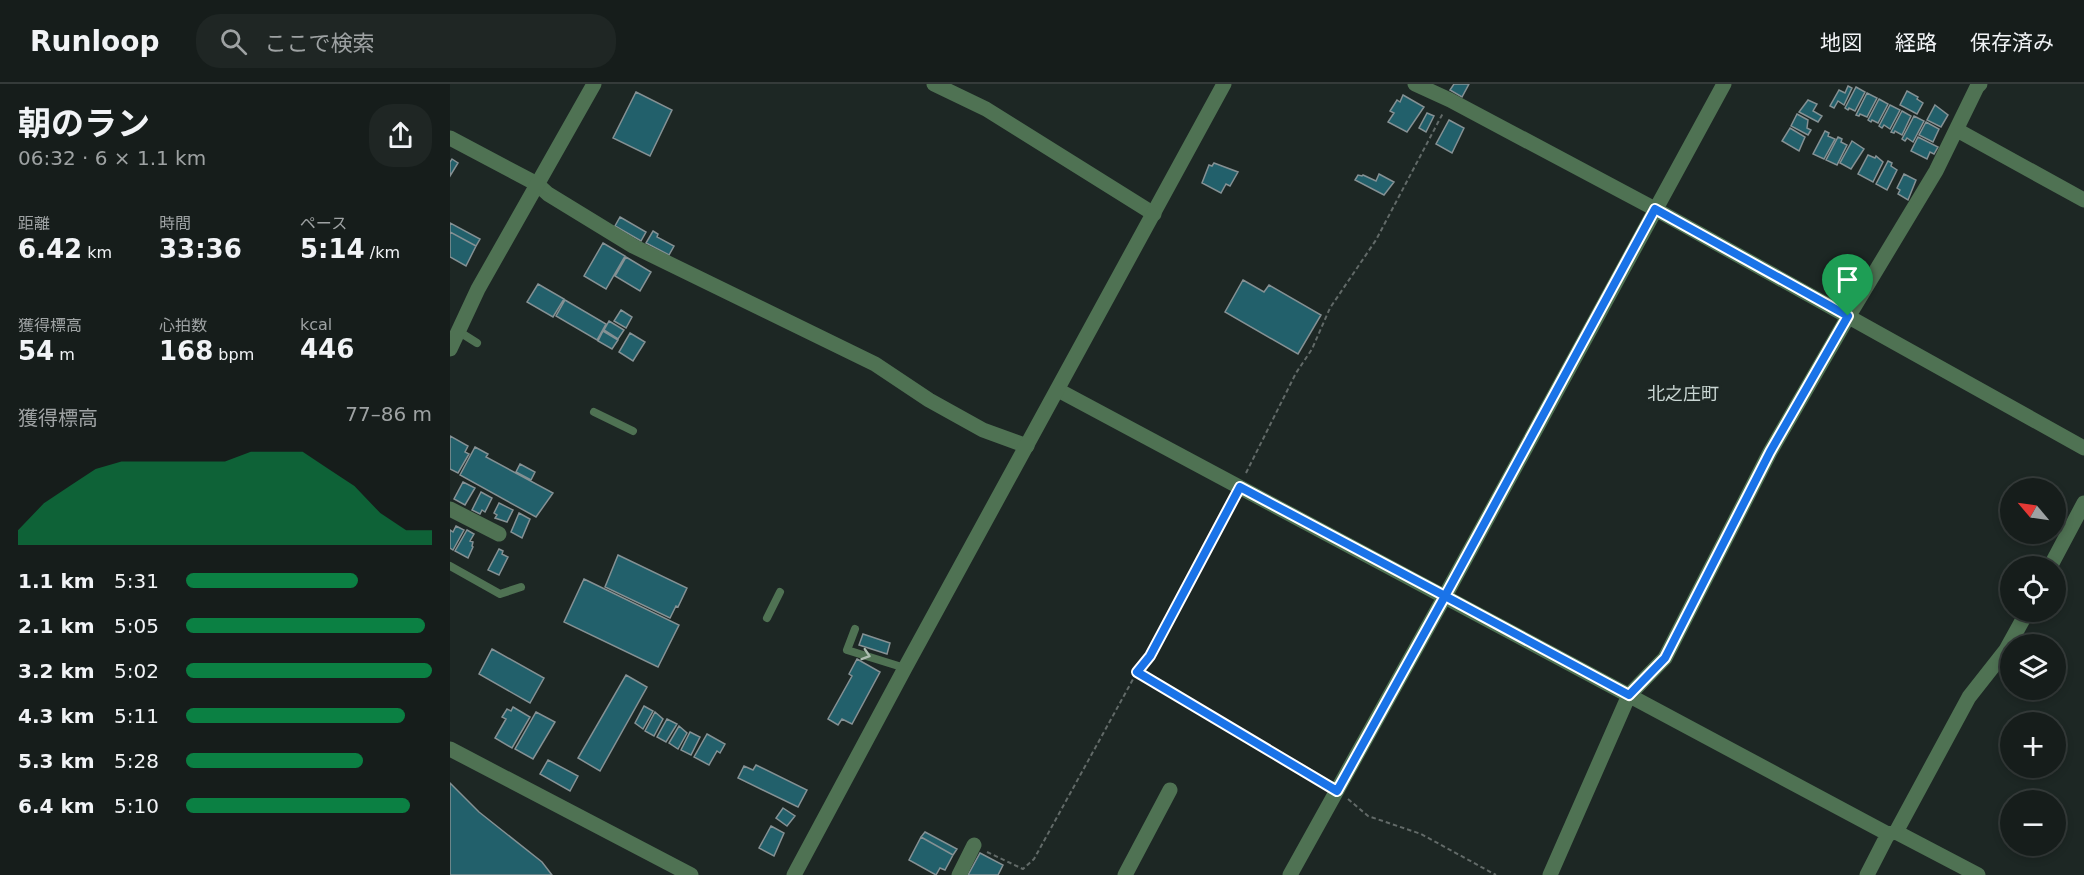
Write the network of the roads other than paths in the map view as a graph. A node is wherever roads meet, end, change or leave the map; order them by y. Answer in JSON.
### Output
{"nodes":[{"id":1,"x":594,"y":84,"type":"edge"},
{"id":2,"x":934,"y":84,"type":"edge"},
{"id":3,"x":1224,"y":84,"type":"edge"},
{"id":4,"x":1415,"y":84,"type":"edge"},
{"id":5,"x":1724,"y":84,"type":"edge"},
{"id":6,"x":1976,"y":85,"type":"edge"},
{"id":7,"x":1957,"y":130,"type":"junction"},
{"id":8,"x":450,"y":138,"type":"edge"},
{"id":9,"x":537,"y":184,"type":"junction"},
{"id":10,"x":2084,"y":200,"type":"edge"},
{"id":11,"x":1655,"y":209,"type":"junction"},
{"id":12,"x":1154,"y":214,"type":"junction"},
{"id":13,"x":1848,"y":316,"type":"junction"},
{"id":14,"x":458,"y":332,"type":"junction"},
{"id":15,"x":477,"y":343,"type":"dead end"},
{"id":16,"x":450,"y":349,"type":"edge"},
{"id":17,"x":1058,"y":390,"type":"junction"},
{"id":18,"x":594,"y":412,"type":"dead end"},
{"id":19,"x":633,"y":431,"type":"dead end"},
{"id":20,"x":1027,"y":446,"type":"junction"},
{"id":21,"x":2084,"y":448,"type":"edge"},
{"id":22,"x":2084,"y":503,"type":"edge"},
{"id":23,"x":450,"y":509,"type":"edge"},
{"id":24,"x":499,"y":534,"type":"dead end"},
{"id":25,"x":2056,"y":556,"type":"edge"},
{"id":26,"x":450,"y":566,"type":"edge"},
{"id":27,"x":521,"y":587,"type":"dead end"},
{"id":28,"x":780,"y":592,"type":"dead end"},
{"id":29,"x":1445,"y":596,"type":"junction"},
{"id":30,"x":767,"y":618,"type":"dead end"},
{"id":31,"x":2022,"y":622,"type":"edge"},
{"id":32,"x":855,"y":629,"type":"dead end"},
{"id":33,"x":905,"y":668,"type":"junction"},
{"id":34,"x":1629,"y":695,"type":"junction"},
{"id":35,"x":450,"y":749,"type":"edge"},
{"id":36,"x":1170,"y":790,"type":"dead end"},
{"id":37,"x":1892,"y":833,"type":"junction"},
{"id":38,"x":974,"y":845,"type":"road end"},
{"id":39,"x":692,"y":875,"type":"edge"},
{"id":40,"x":794,"y":875,"type":"edge"},
{"id":41,"x":959,"y":875,"type":"edge"},
{"id":42,"x":1125,"y":875,"type":"edge"},
{"id":43,"x":1290,"y":875,"type":"edge"},
{"id":44,"x":1550,"y":875,"type":"edge"},
{"id":45,"x":1868,"y":875,"type":"edge"},
{"id":46,"x":1978,"y":875,"type":"edge"}],
"edges":[{"from":1,"to":9,"type":"street"},
{"from":2,"to":12,"type":"street"},
{"from":3,"to":12,"type":"street"},
{"from":4,"to":11,"type":"street"},
{"from":5,"to":11,"type":"street"},
{"from":6,"to":7,"type":"street"},
{"from":7,"to":10,"type":"street"},
{"from":7,"to":13,"type":"street"},
{"from":8,"to":9,"type":"street"},
{"from":9,"to":14,"type":"street"},
{"from":9,"to":20,"type":"street"},
{"from":11,"to":13,"type":"street"},
{"from":11,"to":29,"type":"street"},
{"from":12,"to":17,"type":"street"},
{"from":13,"to":21,"type":"street"},
{"from":13,"to":34,"type":"street"},
{"from":14,"to":15,"type":"lane"},
{"from":14,"to":16,"type":"street"},
{"from":17,"to":20,"type":"street"},
{"from":17,"to":29,"type":"street"},
{"from":18,"to":19,"type":"lane"},
{"from":20,"to":33,"type":"street"},
{"from":22,"to":25,"type":"street"},
{"from":23,"to":24,"type":"street"},
{"from":26,"to":27,"type":"lane"},
{"from":28,"to":30,"type":"lane"},
{"from":29,"to":34,"type":"street"},
{"from":29,"to":43,"type":"street"},
{"from":31,"to":37,"type":"street"},
{"from":32,"to":33,"type":"lane","one_way":true},
{"from":33,"to":40,"type":"street"},
{"from":34,"to":37,"type":"street"},
{"from":34,"to":44,"type":"street"},
{"from":35,"to":39,"type":"street"},
{"from":36,"to":42,"type":"street"},
{"from":37,"to":45,"type":"street"},
{"from":37,"to":46,"type":"street"},
{"from":38,"to":41,"type":"street"}]}
